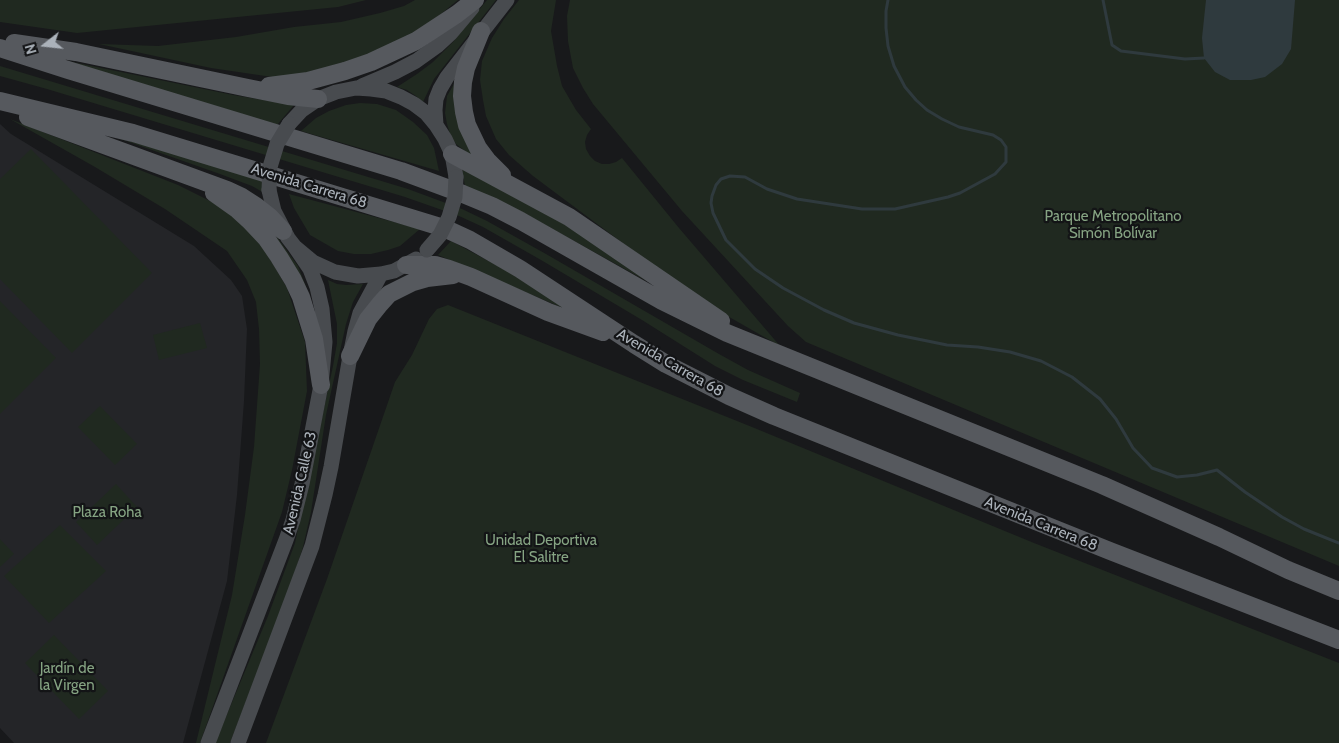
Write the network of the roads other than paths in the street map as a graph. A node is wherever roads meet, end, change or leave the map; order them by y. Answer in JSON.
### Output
{"nodes":[{"id":1,"x":476,"y":0,"type":"edge"},
{"id":2,"x":507,"y":0,"type":"edge"},
{"id":3,"x":481,"y":31,"type":"junction"},
{"id":4,"x":0,"y":41,"type":"edge"},
{"id":5,"x":0,"y":48,"type":"edge"},
{"id":6,"x":248,"y":88,"type":"junction"},
{"id":7,"x":356,"y":88,"type":"junction"},
{"id":8,"x":318,"y":99,"type":"junction"},
{"id":9,"x":0,"y":101,"type":"edge"},
{"id":10,"x":0,"y":107,"type":"edge"},
{"id":11,"x":436,"y":125,"type":"junction"},
{"id":12,"x":452,"y":154,"type":"junction"},
{"id":13,"x":182,"y":174,"type":"junction"},
{"id":14,"x":514,"y":187,"type":"junction"},
{"id":15,"x":283,"y":231,"type":"junction"},
{"id":16,"x":295,"y":247,"type":"junction"},
{"id":17,"x":406,"y":265,"type":"junction"},
{"id":18,"x":381,"y":274,"type":"junction"},
{"id":19,"x":471,"y":277,"type":"junction"},
{"id":20,"x":634,"y":344,"type":"junction"},
{"id":21,"x":757,"y":346,"type":"junction"},
{"id":22,"x":350,"y":356,"type":"junction"},
{"id":23,"x":320,"y":385,"type":"junction"},
{"id":24,"x":1339,"y":591,"type":"edge"},
{"id":25,"x":1339,"y":640,"type":"edge"},
{"id":26,"x":208,"y":743,"type":"edge"},
{"id":27,"x":238,"y":743,"type":"edge"}],
"edges":[{"from":1,"to":6,"type":"main road"},
{"from":1,"to":7,"type":"main road"},
{"from":2,"to":3,"type":"main road"},
{"from":3,"to":11,"type":"main road"},
{"from":3,"to":14,"type":"main road"},
{"from":4,"to":6,"type":"main road"},
{"from":5,"to":21,"type":"main road"},
{"from":6,"to":8,"type":"main road"},
{"from":7,"to":8,"type":"main road"},
{"from":7,"to":11,"type":"main road"},
{"from":8,"to":15,"type":"main road","bridge":true},
{"from":9,"to":20,"type":"main road","name":"Avenida Carrera 68"},
{"from":10,"to":13,"type":"main road"},
{"from":11,"to":12,"type":"main road"},
{"from":12,"to":14,"type":"main road"},
{"from":12,"to":17,"type":"main road","bridge":true},
{"from":13,"to":15,"type":"main road"},
{"from":13,"to":23,"type":"main road"},
{"from":14,"to":21,"type":"main road"},
{"from":15,"to":16,"type":"main road"},
{"from":16,"to":18,"type":"main road"},
{"from":16,"to":23,"type":"main road","name":"Avenida Calle 63"},
{"from":17,"to":18,"type":"main road"},
{"from":17,"to":19,"type":"main road"},
{"from":18,"to":22,"type":"main road","name":"Avenida Calle 63"},
{"from":19,"to":20,"type":"main road"},
{"from":19,"to":22,"type":"main road"},
{"from":20,"to":25,"type":"main road","name":"Avenida Carrera 68"},
{"from":21,"to":24,"type":"main road"},
{"from":22,"to":27,"type":"main road","name":"Avenida Calle 63"},
{"from":23,"to":26,"type":"main road","name":"Avenida Calle 63"}]}
